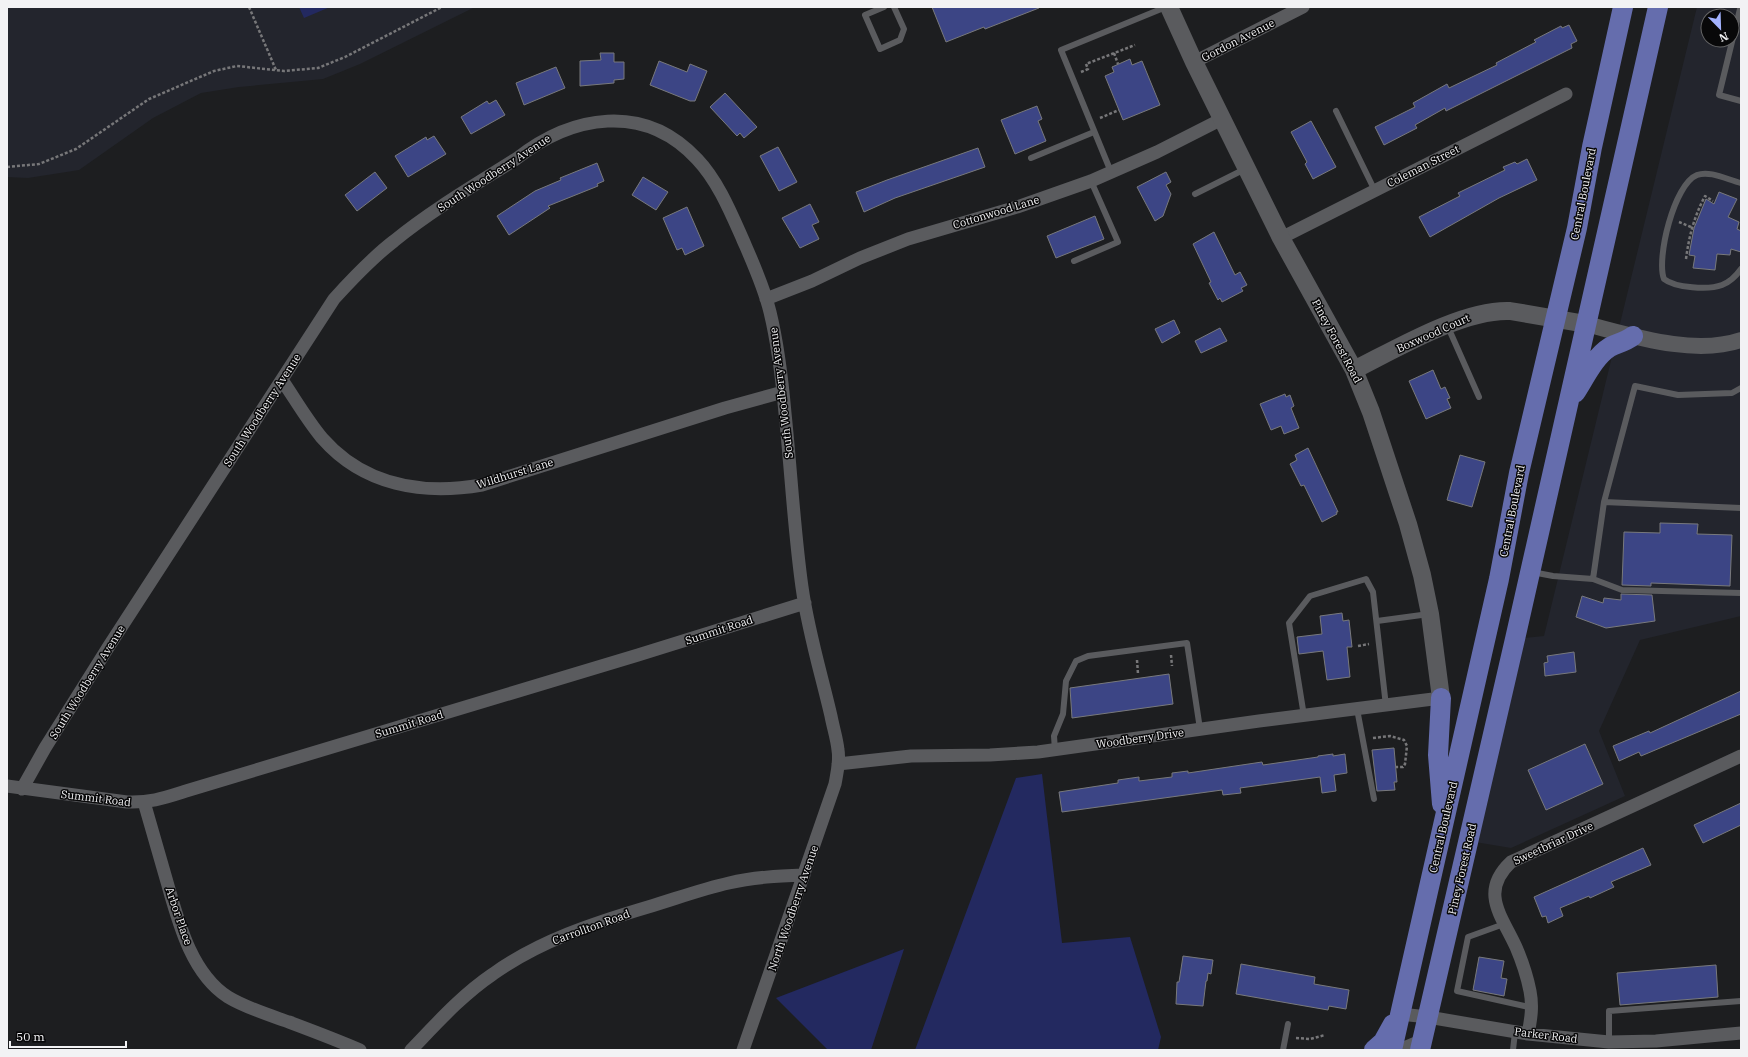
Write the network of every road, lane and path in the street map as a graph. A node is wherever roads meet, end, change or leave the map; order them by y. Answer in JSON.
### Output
{"nodes":[{"id":1,"x":249,"y":7,"type":"edge"},
{"id":2,"x":442,"y":7,"type":"edge"},
{"id":3,"x":884,"y":7,"type":"edge"},
{"id":4,"x":894,"y":7,"type":"edge"},
{"id":5,"x":1168,"y":7,"type":"edge"},
{"id":6,"x":1303,"y":7,"type":"edge"},
{"id":7,"x":1624,"y":7,"type":"edge"},
{"id":8,"x":1658,"y":7,"type":"edge"},
{"id":9,"x":1670,"y":7,"type":"edge"},
{"id":10,"x":1135,"y":45,"type":"dead end"},
{"id":11,"x":1730,"y":48,"type":"edge"},
{"id":12,"x":1648,"y":50,"type":"junction"},
{"id":13,"x":1114,"y":53,"type":"junction"},
{"id":14,"x":1194,"y":62,"type":"junction"},
{"id":15,"x":1118,"y":64,"type":"dead end"},
{"id":16,"x":276,"y":70,"type":"junction"},
{"id":17,"x":1071,"y":76,"type":"junction"},
{"id":18,"x":1566,"y":94,"type":"dead end"},
{"id":19,"x":1741,"y":101,"type":"edge"},
{"id":20,"x":1119,"y":110,"type":"dead end"},
{"id":21,"x":1336,"y":111,"type":"dead end"},
{"id":22,"x":1222,"y":118,"type":"junction"},
{"id":23,"x":1090,"y":122,"type":"junction"},
{"id":24,"x":1094,"y":132,"type":"junction"},
{"id":25,"x":1031,"y":158,"type":"dead end"},
{"id":26,"x":7,"y":167,"type":"edge"},
{"id":27,"x":1246,"y":168,"type":"junction"},
{"id":28,"x":1111,"y":172,"type":"junction"},
{"id":29,"x":1090,"y":181,"type":"junction"},
{"id":30,"x":1741,"y":183,"type":"edge"},
{"id":31,"x":1375,"y":191,"type":"junction"},
{"id":32,"x":1195,"y":194,"type":"dead end"},
{"id":33,"x":1713,"y":201,"type":"dead end"},
{"id":34,"x":1281,"y":238,"type":"junction"},
{"id":35,"x":1686,"y":259,"type":"dead end"},
{"id":36,"x":1074,"y":261,"type":"dead end"},
{"id":37,"x":1741,"y":269,"type":"edge"},
{"id":38,"x":766,"y":299,"type":"junction"},
{"id":39,"x":1555,"y":318,"type":"junction"},
{"id":40,"x":1586,"y":324,"type":"junction"},
{"id":41,"x":1448,"y":325,"type":"junction"},
{"id":42,"x":1633,"y":336,"type":"junction"},
{"id":43,"x":1741,"y":340,"type":"edge"},
{"id":44,"x":1354,"y":370,"type":"junction"},
{"id":45,"x":282,"y":380,"type":"junction"},
{"id":46,"x":1741,"y":388,"type":"edge"},
{"id":47,"x":783,"y":392,"type":"junction"},
{"id":48,"x":1479,"y":397,"type":"dead end"},
{"id":49,"x":1568,"y":405,"type":"junction"},
{"id":50,"x":1604,"y":502,"type":"junction"},
{"id":51,"x":1741,"y":508,"type":"edge"},
{"id":52,"x":1530,"y":571,"type":"junction"},
{"id":53,"x":1593,"y":579,"type":"junction"},
{"id":54,"x":1741,"y":593,"type":"edge"},
{"id":55,"x":805,"y":603,"type":"junction"},
{"id":56,"x":1430,"y":614,"type":"junction"},
{"id":57,"x":1377,"y":621,"type":"junction"},
{"id":58,"x":1441,"y":698,"type":"junction"},
{"id":59,"x":1386,"y":706,"type":"junction"},
{"id":60,"x":1357,"y":709,"type":"junction"},
{"id":61,"x":1304,"y":716,"type":"junction"},
{"id":62,"x":1200,"y":729,"type":"junction"},
{"id":63,"x":1386,"y":737,"type":"dead end"},
{"id":64,"x":1055,"y":750,"type":"junction"},
{"id":65,"x":1741,"y":756,"type":"edge"},
{"id":66,"x":838,"y":764,"type":"junction"},
{"id":67,"x":1396,"y":767,"type":"dead end"},
{"id":68,"x":7,"y":786,"type":"edge"},
{"id":69,"x":22,"y":789,"type":"junction"},
{"id":70,"x":1374,"y":799,"type":"dead end"},
{"id":71,"x":144,"y":802,"type":"junction"},
{"id":72,"x":1444,"y":824,"type":"junction"},
{"id":73,"x":804,"y":875,"type":"junction"},
{"id":74,"x":1504,"y":924,"type":"junction"},
{"id":75,"x":1741,"y":1001,"type":"edge"},
{"id":76,"x":1533,"y":1008,"type":"junction"},
{"id":77,"x":1400,"y":1014,"type":"junction"},
{"id":78,"x":1428,"y":1017,"type":"junction"},
{"id":79,"x":1288,"y":1024,"type":"dead end"},
{"id":80,"x":1522,"y":1033,"type":"junction"},
{"id":81,"x":1741,"y":1033,"type":"edge"},
{"id":82,"x":1325,"y":1035,"type":"dead end"},
{"id":83,"x":1286,"y":1037,"type":"junction"},
{"id":84,"x":1609,"y":1042,"type":"junction"},
{"id":85,"x":1421,"y":1045,"type":"edge"},
{"id":86,"x":1635,"y":1046,"type":"edge"},
{"id":87,"x":360,"y":1050,"type":"edge"},
{"id":88,"x":411,"y":1050,"type":"edge"},
{"id":89,"x":743,"y":1050,"type":"edge"},
{"id":90,"x":1284,"y":1050,"type":"edge"},
{"id":91,"x":1374,"y":1050,"type":"edge"},
{"id":92,"x":1392,"y":1050,"type":"edge"},
{"id":93,"x":1399,"y":1050,"type":"edge"},
{"id":94,"x":1513,"y":1050,"type":"edge"}],
"edges":[{"from":1,"to":16,"type":"path"},
{"from":2,"to":16,"type":"path"},
{"from":3,"to":4,"type":"lane"},
{"from":5,"to":14,"type":"main road","name":"Piney Forest Road"},
{"from":5,"to":17,"type":"lane"},
{"from":6,"to":14,"type":"street","name":"Gordon Avenue"},
{"from":7,"to":39,"type":"main road","name":"Central Boulevard"},
{"from":8,"to":12,"type":"main road"},
{"from":9,"to":12,"type":"main road"},
{"from":10,"to":13,"type":"path"},
{"from":11,"to":19,"type":"lane"},
{"from":12,"to":40,"type":"main road"},
{"from":13,"to":15,"type":"path"},
{"from":13,"to":17,"type":"path"},
{"from":14,"to":22,"type":"main road","name":"Piney Forest Road"},
{"from":16,"to":26,"type":"path"},
{"from":17,"to":23,"type":"lane"},
{"from":18,"to":31,"type":"street","name":"Coleman Street"},
{"from":20,"to":23,"type":"path"},
{"from":21,"to":31,"type":"lane"},
{"from":22,"to":27,"type":"main road","name":"Piney Forest Road"},
{"from":22,"to":28,"type":"street","name":"Cottonwood Lane"},
{"from":23,"to":24,"type":"lane"},
{"from":24,"to":25,"type":"lane"},
{"from":24,"to":28,"type":"lane"},
{"from":27,"to":32,"type":"lane"},
{"from":27,"to":34,"type":"main road","name":"Piney Forest Road"},
{"from":28,"to":29,"type":"street","name":"Cottonwood Lane"},
{"from":29,"to":36,"type":"lane"},
{"from":29,"to":38,"type":"street","name":"Cottonwood Lane"},
{"from":30,"to":37,"type":"lane"},
{"from":31,"to":34,"type":"street","name":"Coleman Street"},
{"from":33,"to":35,"type":"path"},
{"from":34,"to":44,"type":"main road","name":"Piney Forest Road"},
{"from":38,"to":45,"type":"street","name":"South Woodberry Avenue"},
{"from":38,"to":47,"type":"street","name":"South Woodberry Avenue"},
{"from":39,"to":40,"type":"main road","name":"Boxwood Court"},
{"from":39,"to":41,"type":"main road","name":"Boxwood Court"},
{"from":39,"to":72,"type":"main road","name":"Central Boulevard"},
{"from":40,"to":42,"type":"street"},
{"from":40,"to":49,"type":"main road"},
{"from":41,"to":44,"type":"main road","name":"Boxwood Court"},
{"from":41,"to":48,"type":"lane"},
{"from":42,"to":43,"type":"street"},
{"from":42,"to":49,"type":"main road"},
{"from":44,"to":56,"type":"main road","name":"Piney Forest Road"},
{"from":45,"to":47,"type":"street","name":"Wildhurst Lane"},
{"from":45,"to":69,"type":"street","name":"South Woodberry Avenue"},
{"from":46,"to":50,"type":"lane"},
{"from":47,"to":55,"type":"street","name":"South Woodberry Avenue"},
{"from":49,"to":52,"type":"main road"},
{"from":50,"to":51,"type":"lane"},
{"from":50,"to":53,"type":"lane"},
{"from":52,"to":53,"type":"lane"},
{"from":52,"to":78,"type":"main road","name":"Piney Forest Road"},
{"from":53,"to":54,"type":"lane"},
{"from":55,"to":66,"type":"street","name":"South Woodberry Avenue"},
{"from":55,"to":71,"type":"street","name":"Summit Road"},
{"from":56,"to":57,"type":"lane"},
{"from":56,"to":58,"type":"main road","name":"Piney Forest Road"},
{"from":57,"to":59,"type":"lane"},
{"from":57,"to":61,"type":"lane"},
{"from":58,"to":59,"type":"street","name":"Woodberry Drive"},
{"from":58,"to":72,"type":"main road"},
{"from":59,"to":60,"type":"street","name":"Woodberry Drive"},
{"from":60,"to":61,"type":"street","name":"Woodberry Drive"},
{"from":60,"to":70,"type":"lane"},
{"from":61,"to":62,"type":"street","name":"Woodberry Drive"},
{"from":62,"to":64,"type":"street","name":"Woodberry Drive"},
{"from":62,"to":64,"type":"lane"},
{"from":63,"to":67,"type":"path"},
{"from":64,"to":66,"type":"street","name":"Woodberry Drive"},
{"from":65,"to":74,"type":"street","name":"Sweetbriar Drive"},
{"from":66,"to":73,"type":"street","name":"North Woodberry Avenue"},
{"from":68,"to":69,"type":"street","name":"Summit Road"},
{"from":69,"to":71,"type":"street","name":"Summit Road"},
{"from":71,"to":87,"type":"street","name":"Arbor Place"},
{"from":72,"to":77,"type":"main road","name":"Central Boulevard"},
{"from":73,"to":88,"type":"street","name":"Carrollton Road"},
{"from":73,"to":89,"type":"street","name":"North Woodberry Avenue"},
{"from":74,"to":76,"type":"street","name":"Sweetbriar Drive"},
{"from":74,"to":76,"type":"lane"},
{"from":75,"to":84,"type":"lane"},
{"from":76,"to":80,"type":"street","name":"Sweetbriar Drive"},
{"from":77,"to":78,"type":"street","name":"Parker Road"},
{"from":77,"to":91,"type":"main road"},
{"from":77,"to":92,"type":"main road"},
{"from":78,"to":80,"type":"street","name":"Parker Road"},
{"from":78,"to":85,"type":"main road","name":"Piney Forest Road"},
{"from":79,"to":83,"type":"lane"},
{"from":80,"to":84,"type":"street","name":"Parker Road"},
{"from":80,"to":94,"type":"lane"},
{"from":81,"to":86,"type":"street","name":"Parker Road"},
{"from":82,"to":83,"type":"path"},
{"from":83,"to":90,"type":"lane"},
{"from":84,"to":86,"type":"street","name":"Parker Road"},
{"from":85,"to":93,"type":"street"}]}
